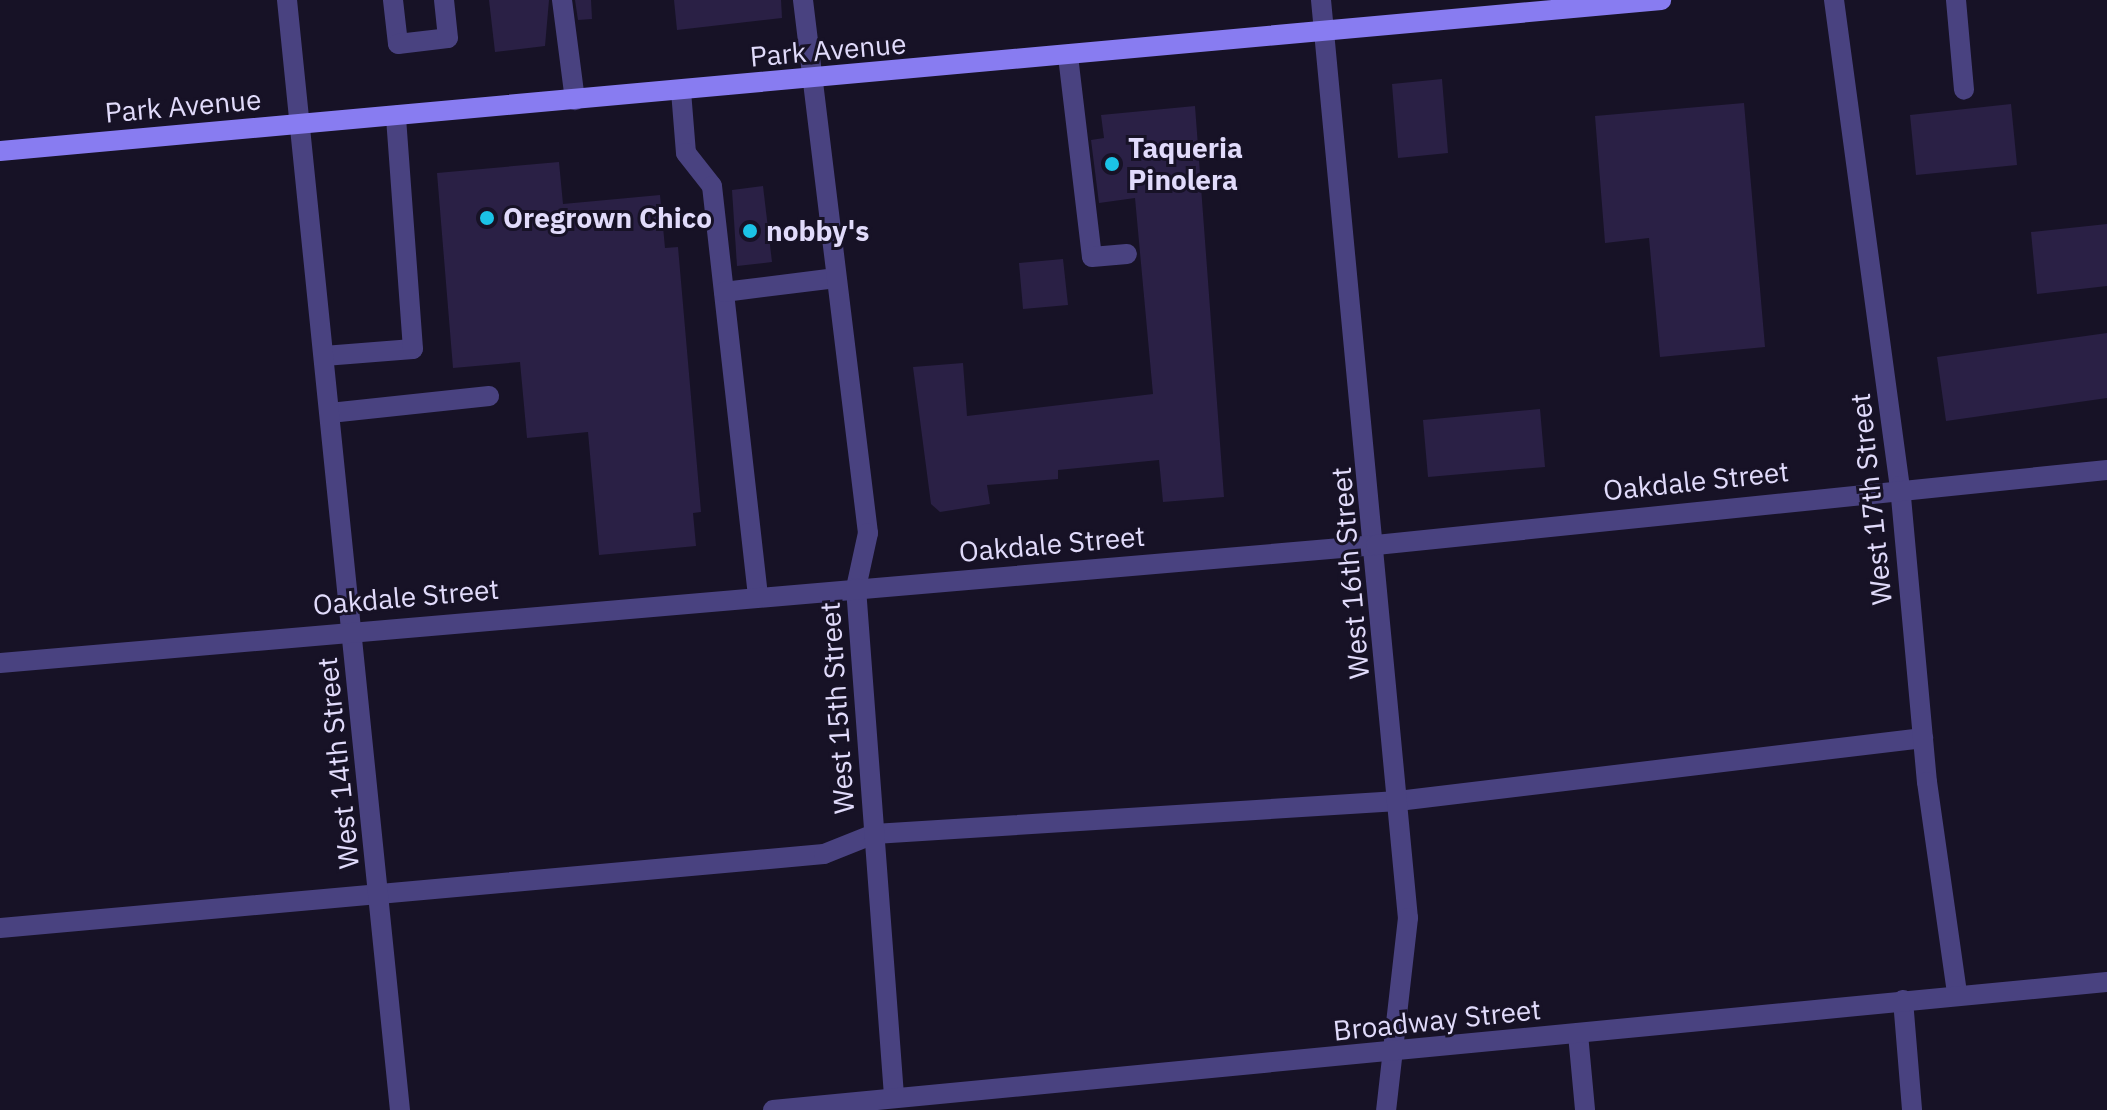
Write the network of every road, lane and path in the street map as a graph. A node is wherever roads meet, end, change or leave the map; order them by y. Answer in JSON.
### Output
{"nodes":[{"id":1,"x":287,"y":0,"type":"edge"},
{"id":2,"x":393,"y":0,"type":"edge"},
{"id":3,"x":444,"y":0,"type":"edge"},
{"id":4,"x":562,"y":0,"type":"edge"},
{"id":5,"x":803,"y":0,"type":"edge"},
{"id":6,"x":1321,"y":0,"type":"edge"},
{"id":7,"x":1661,"y":0,"type":"edge"},
{"id":8,"x":1834,"y":0,"type":"edge"},
{"id":9,"x":1956,"y":0,"type":"edge"},
{"id":10,"x":1323,"y":31,"type":"junction"},
{"id":11,"x":1068,"y":56,"type":"junction"},
{"id":12,"x":810,"y":80,"type":"junction"},
{"id":13,"x":1964,"y":90,"type":"dead end"},
{"id":14,"x":681,"y":91,"type":"junction"},
{"id":15,"x":575,"y":100,"type":"junction"},
{"id":16,"x":396,"y":116,"type":"junction"},
{"id":17,"x":299,"y":124,"type":"junction"},
{"id":18,"x":0,"y":151,"type":"edge"},
{"id":19,"x":1127,"y":254,"type":"dead end"},
{"id":20,"x":836,"y":278,"type":"junction"},
{"id":21,"x":724,"y":292,"type":"junction"},
{"id":22,"x":324,"y":356,"type":"junction"},
{"id":23,"x":489,"y":396,"type":"dead end"},
{"id":24,"x":330,"y":413,"type":"junction"},
{"id":25,"x":2107,"y":470,"type":"edge"},
{"id":26,"x":1900,"y":486,"type":"junction"},
{"id":27,"x":1376,"y":545,"type":"junction"},
{"id":28,"x":856,"y":588,"type":"junction"},
{"id":29,"x":758,"y":596,"type":"junction"},
{"id":30,"x":353,"y":629,"type":"junction"},
{"id":31,"x":0,"y":663,"type":"edge"},
{"id":32,"x":1923,"y":738,"type":"junction"},
{"id":33,"x":1398,"y":801,"type":"junction"},
{"id":34,"x":874,"y":834,"type":"junction"},
{"id":35,"x":379,"y":890,"type":"junction"},
{"id":36,"x":0,"y":928,"type":"edge"},
{"id":37,"x":2107,"y":982,"type":"edge"},
{"id":38,"x":1957,"y":993,"type":"junction"},
{"id":39,"x":1903,"y":1000,"type":"junction"},
{"id":40,"x":1578,"y":1034,"type":"junction"},
{"id":41,"x":1390,"y":1053,"type":"junction"},
{"id":42,"x":894,"y":1096,"type":"junction"},
{"id":43,"x":801,"y":1109,"type":"edge"},
{"id":44,"x":400,"y":1110,"type":"edge"},
{"id":45,"x":773,"y":1110,"type":"edge"},
{"id":46,"x":1386,"y":1110,"type":"edge"},
{"id":47,"x":1585,"y":1110,"type":"edge"},
{"id":48,"x":1912,"y":1110,"type":"edge"}],
"edges":[{"from":1,"to":17,"type":"street","name":"West 14th Street"},
{"from":2,"to":3,"type":"street"},
{"from":4,"to":15,"type":"street"},
{"from":5,"to":12,"type":"street","name":"West 15th Street"},
{"from":6,"to":10,"type":"street","name":"West 16th Street"},
{"from":7,"to":10,"type":"main road","name":"Park Avenue"},
{"from":8,"to":26,"type":"street","name":"West 17th Street"},
{"from":9,"to":13,"type":"street"},
{"from":10,"to":11,"type":"main road","name":"Park Avenue"},
{"from":10,"to":27,"type":"street","name":"West 16th Street"},
{"from":11,"to":12,"type":"main road","name":"Park Avenue"},
{"from":11,"to":19,"type":"street"},
{"from":12,"to":14,"type":"main road","name":"Park Avenue"},
{"from":12,"to":20,"type":"street","name":"West 15th Street"},
{"from":14,"to":15,"type":"main road","name":"Park Avenue"},
{"from":14,"to":21,"type":"street"},
{"from":15,"to":16,"type":"main road","name":"Park Avenue"},
{"from":16,"to":17,"type":"main road","name":"Park Avenue"},
{"from":16,"to":22,"type":"street"},
{"from":17,"to":18,"type":"main road","name":"Park Avenue"},
{"from":17,"to":22,"type":"street","name":"West 14th Street"},
{"from":20,"to":21,"type":"street"},
{"from":20,"to":28,"type":"street","name":"West 15th Street"},
{"from":21,"to":29,"type":"street"},
{"from":22,"to":24,"type":"street","name":"West 14th Street"},
{"from":23,"to":24,"type":"street"},
{"from":24,"to":30,"type":"street","name":"West 14th Street"},
{"from":25,"to":26,"type":"street","name":"Oakdale Street"},
{"from":26,"to":27,"type":"street","name":"Oakdale Street"},
{"from":26,"to":32,"type":"street","name":"West 17th Street"},
{"from":27,"to":28,"type":"street","name":"Oakdale Street"},
{"from":27,"to":33,"type":"street","name":"West 16th Street"},
{"from":28,"to":29,"type":"street","name":"Oakdale Street"},
{"from":28,"to":34,"type":"street","name":"West 15th Street"},
{"from":29,"to":30,"type":"street","name":"Oakdale Street"},
{"from":30,"to":31,"type":"street","name":"Oakdale Street"},
{"from":30,"to":35,"type":"street","name":"West 14th Street"},
{"from":32,"to":33,"type":"street"},
{"from":32,"to":38,"type":"street","name":"West 17th Street"},
{"from":33,"to":34,"type":"street"},
{"from":33,"to":41,"type":"street","name":"West 16th Street"},
{"from":34,"to":35,"type":"street"},
{"from":34,"to":42,"type":"street","name":"West 15th Street"},
{"from":35,"to":36,"type":"street"},
{"from":35,"to":44,"type":"street","name":"West 14th Street"},
{"from":37,"to":38,"type":"street","name":"Broadway Street"},
{"from":38,"to":39,"type":"street","name":"Broadway Street"},
{"from":39,"to":40,"type":"street","name":"Broadway Street"},
{"from":39,"to":48,"type":"street"},
{"from":40,"to":41,"type":"street","name":"Broadway Street"},
{"from":40,"to":47,"type":"street"},
{"from":41,"to":42,"type":"street","name":"Broadway Street"},
{"from":41,"to":46,"type":"street","name":"West 16th Street"},
{"from":42,"to":43,"type":"street","name":"Broadway Street"},
{"from":43,"to":45,"type":"street","name":"Broadway Street"}]}
